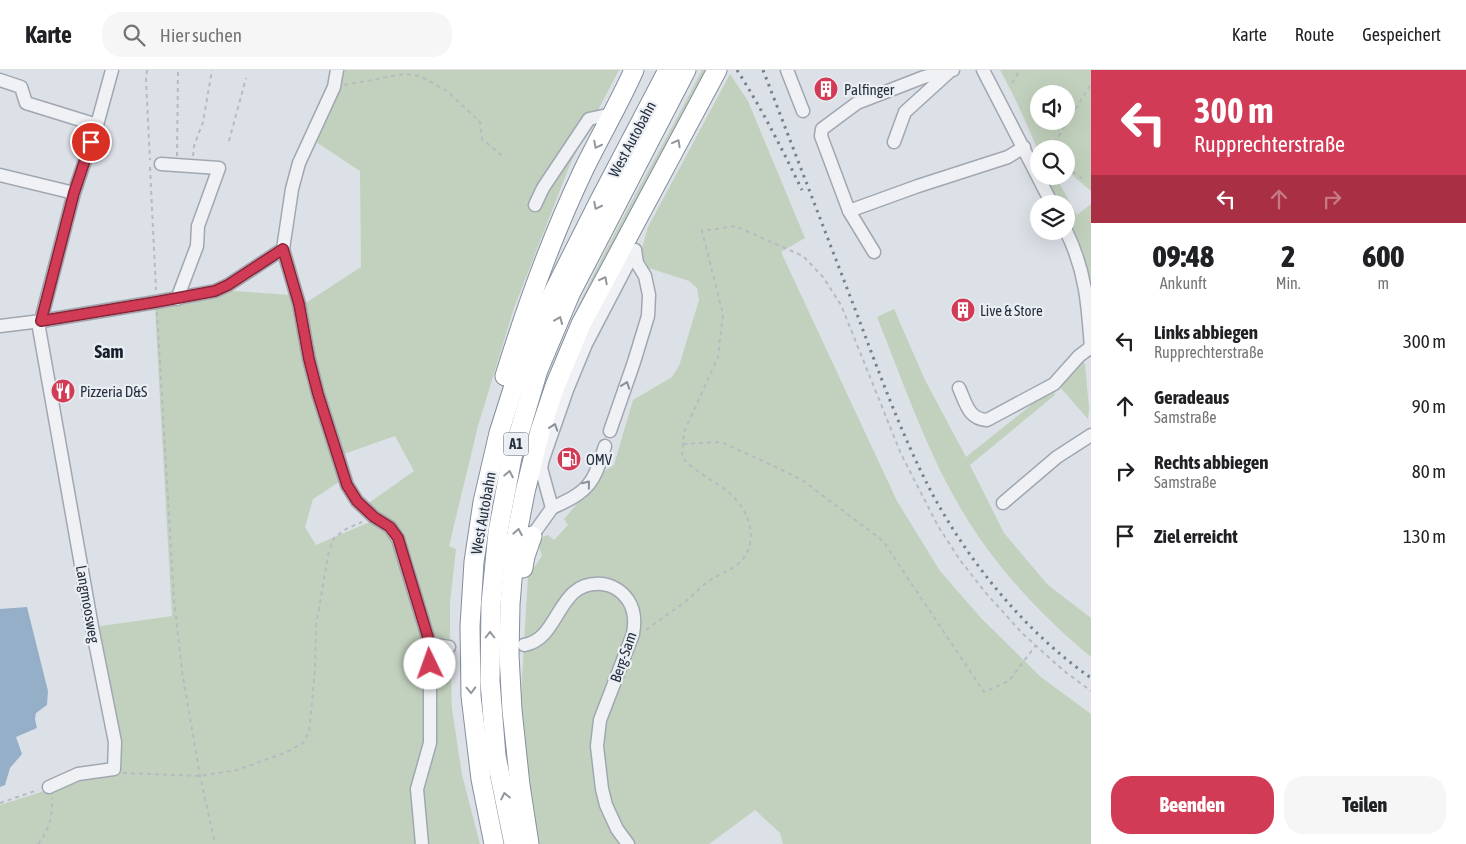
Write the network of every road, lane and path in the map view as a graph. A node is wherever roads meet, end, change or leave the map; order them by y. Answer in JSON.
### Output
{"nodes":[{"id":1,"x":112,"y":70,"type":"edge"},
{"id":2,"x":147,"y":70,"type":"edge"},
{"id":3,"x":178,"y":70,"type":"edge"},
{"id":4,"x":212,"y":70,"type":"edge"},
{"id":5,"x":337,"y":70,"type":"edge"},
{"id":6,"x":634,"y":70,"type":"edge"},
{"id":7,"x":717,"y":70,"type":"edge"},
{"id":8,"x":787,"y":70,"type":"edge"},
{"id":9,"x":922,"y":70,"type":"edge"},
{"id":10,"x":952,"y":70,"type":"edge"},
{"id":11,"x":983,"y":70,"type":"edge"},
{"id":12,"x":1020,"y":70,"type":"edge"},
{"id":13,"x":679,"y":73,"type":"edge"},
{"id":14,"x":246,"y":78,"type":"dead end"},
{"id":15,"x":0,"y":80,"type":"edge"},
{"id":16,"x":1012,"y":83,"type":"dead end"},
{"id":17,"x":1091,"y":84,"type":"edge"},
{"id":18,"x":334,"y":87,"type":"junction"},
{"id":19,"x":860,"y":94,"type":"dead end"},
{"id":20,"x":803,"y":110,"type":"dead end"},
{"id":21,"x":612,"y":114,"type":"junction"},
{"id":22,"x":97,"y":125,"type":"junction"},
{"id":23,"x":1056,"y":140,"type":"edge"},
{"id":24,"x":229,"y":141,"type":"dead end"},
{"id":25,"x":894,"y":142,"type":"dead end"},
{"id":26,"x":1024,"y":147,"type":"junction"},
{"id":27,"x":505,"y":158,"type":"dead end"},
{"id":28,"x":161,"y":164,"type":"dead end"},
{"id":29,"x":177,"y":165,"type":"junction"},
{"id":30,"x":192,"y":166,"type":"junction"},
{"id":31,"x":1075,"y":173,"type":"edge"},
{"id":32,"x":0,"y":175,"type":"edge"},
{"id":33,"x":1086,"y":181,"type":"dead end"},
{"id":34,"x":655,"y":185,"type":"junction"},
{"id":35,"x":74,"y":193,"type":"junction"},
{"id":36,"x":1048,"y":195,"type":"edge"},
{"id":37,"x":535,"y":206,"type":"dead end"},
{"id":38,"x":849,"y":211,"type":"junction"},
{"id":39,"x":1070,"y":240,"type":"edge"},
{"id":40,"x":283,"y":249,"type":"junction"},
{"id":41,"x":635,"y":250,"type":"junction"},
{"id":42,"x":874,"y":252,"type":"dead end"},
{"id":43,"x":177,"y":299,"type":"junction"},
{"id":44,"x":156,"y":302,"type":"junction"},
{"id":45,"x":41,"y":321,"type":"junction"},
{"id":46,"x":0,"y":326,"type":"edge"},
{"id":47,"x":1091,"y":348,"type":"edge"},
{"id":48,"x":959,"y":388,"type":"dead end"},
{"id":49,"x":610,"y":431,"type":"dead end"},
{"id":50,"x":499,"y":433,"type":"junction"},
{"id":51,"x":1091,"y":435,"type":"edge"},
{"id":52,"x":684,"y":444,"type":"junction"},
{"id":53,"x":605,"y":446,"type":"dead end"},
{"id":54,"x":1003,"y":503,"type":"dead end"},
{"id":55,"x":552,"y":508,"type":"junction"},
{"id":56,"x":374,"y":517,"type":"junction"},
{"id":57,"x":532,"y":536,"type":"joint"},
{"id":58,"x":517,"y":639,"type":"junction"},
{"id":59,"x":430,"y":644,"type":"junction"},
{"id":60,"x":628,"y":644,"type":"junction"},
{"id":61,"x":1036,"y":645,"type":"junction"},
{"id":62,"x":449,"y":647,"type":"dead end"},
{"id":63,"x":1091,"y":691,"type":"edge"},
{"id":64,"x":114,"y":769,"type":"junction"},
{"id":65,"x":200,"y":776,"type":"junction"},
{"id":66,"x":48,"y":787,"type":"junction"},
{"id":67,"x":0,"y":803,"type":"edge"},
{"id":68,"x":38,"y":844,"type":"edge"},
{"id":69,"x":215,"y":844,"type":"edge"},
{"id":70,"x":422,"y":844,"type":"edge"},
{"id":71,"x":494,"y":844,"type":"edge"},
{"id":72,"x":514,"y":844,"type":"edge"},
{"id":73,"x":529,"y":844,"type":"edge"},
{"id":74,"x":628,"y":844,"type":"edge"}],
"edges":[{"from":1,"to":22,"type":"street","name":"Langmoosweg"},
{"from":2,"to":44,"type":"path"},
{"from":3,"to":29,"type":"path"},
{"from":4,"to":30,"type":"path"},
{"from":5,"to":18,"type":"street"},
{"from":6,"to":21,"type":"highway"},
{"from":34,"to":7,"type":"highway","one_way":true},
{"from":8,"to":20,"type":"street"},
{"from":9,"to":19,"type":"street"},
{"from":10,"to":25,"type":"street"},
{"from":10,"to":38,"type":"street"},
{"from":11,"to":26,"type":"street"},
{"from":12,"to":16,"type":"path"},
{"from":13,"to":50,"type":"highway","name":"West Autobahn","number":"A1","one_way":true},
{"from":72,"to":13,"type":"highway","name":"West Autobahn","number":"A1","one_way":true},
{"from":14,"to":24,"type":"path"},
{"from":15,"to":22,"type":"street"},
{"from":17,"to":23,"type":"path"},
{"from":18,"to":27,"type":"path"},
{"from":18,"to":40,"type":"street"},
{"from":21,"to":37,"type":"street"},
{"from":21,"to":50,"type":"highway","one_way":true},
{"from":22,"to":35,"type":"street","name":"Langmoosweg"},
{"from":26,"to":36,"type":"street"},
{"from":26,"to":38,"type":"street"},
{"from":28,"to":29,"type":"street"},
{"from":29,"to":30,"type":"street"},
{"from":30,"to":43,"type":"street"},
{"from":31,"to":33,"type":"path"},
{"from":32,"to":35,"type":"street"},
{"from":34,"to":41,"type":"highway"},
{"from":58,"to":34,"type":"highway","one_way":true},
{"from":35,"to":45,"type":"street","name":"Langmoosweg"},
{"from":38,"to":42,"type":"street"},
{"from":39,"to":47,"type":"street"},
{"from":40,"to":43,"type":"street"},
{"from":40,"to":56,"type":"street"},
{"from":49,"to":41,"type":"street","one_way":true},
{"from":55,"to":41,"type":"street","one_way":true},
{"from":43,"to":44,"type":"street"},
{"from":44,"to":45,"type":"street"},
{"from":44,"to":65,"type":"path"},
{"from":45,"to":46,"type":"street"},
{"from":45,"to":64,"type":"street","name":"Langmoosweg"},
{"from":47,"to":48,"type":"street"},
{"from":50,"to":71,"type":"highway","name":"West Autobahn","number":"A1","one_way":true},
{"from":51,"to":54,"type":"street"},
{"from":52,"to":60,"type":"path"},
{"from":52,"to":61,"type":"path"},
{"from":52,"to":61,"type":"path"},
{"from":55,"to":53,"type":"street","one_way":true},
{"from":55,"to":57,"type":"street"},
{"from":56,"to":59,"type":"street"},
{"from":56,"to":65,"type":"path"},
{"from":57,"to":58,"type":"highway"},
{"from":58,"to":60,"type":"street","name":"Berg-Sam"},
{"from":58,"to":73,"type":"highway"},
{"from":59,"to":62,"type":"street"},
{"from":59,"to":70,"type":"street"},
{"from":60,"to":74,"type":"street","name":"Berg-Sam"},
{"from":61,"to":63,"type":"path"},
{"from":64,"to":65,"type":"path"},
{"from":64,"to":66,"type":"street"},
{"from":65,"to":69,"type":"path"},
{"from":66,"to":67,"type":"path"},
{"from":66,"to":68,"type":"path"}]}
